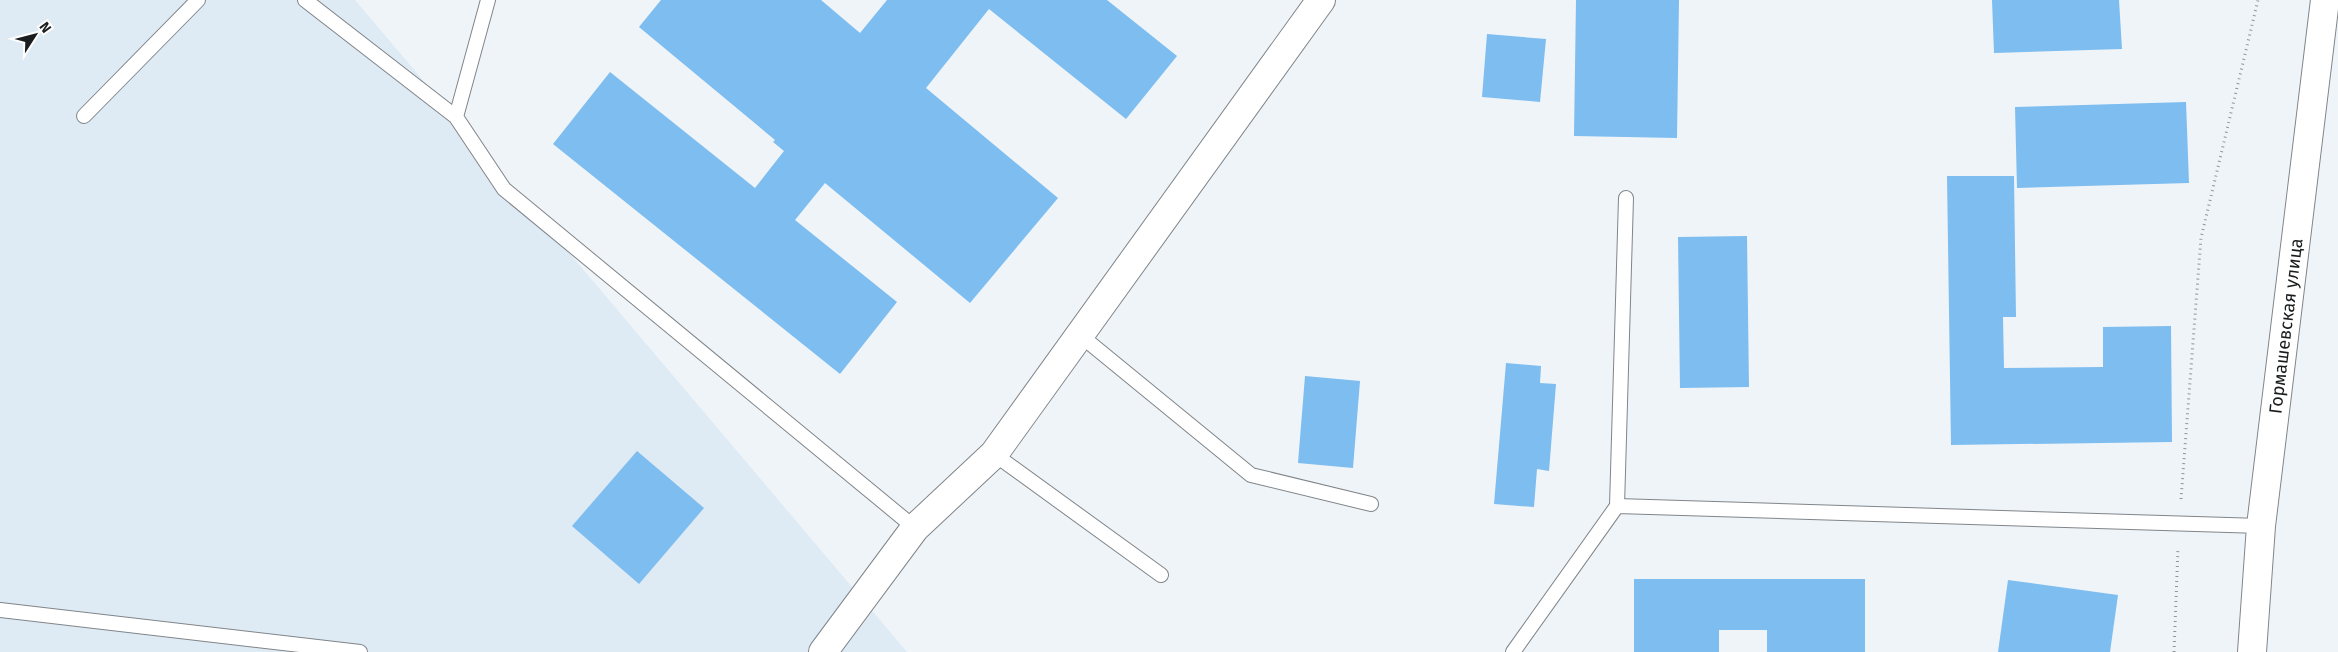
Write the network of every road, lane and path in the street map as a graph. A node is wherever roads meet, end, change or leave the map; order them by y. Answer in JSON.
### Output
{"nodes":[{"id":1,"x":198,"y":0,"type":"edge"},
{"id":2,"x":305,"y":0,"type":"edge"},
{"id":3,"x":488,"y":0,"type":"edge"},
{"id":4,"x":1321,"y":0,"type":"edge"},
{"id":5,"x":2258,"y":0,"type":"edge"},
{"id":6,"x":2325,"y":0,"type":"edge"},
{"id":7,"x":84,"y":116,"type":"dead end"},
{"id":8,"x":456,"y":117,"type":"junction"},
{"id":9,"x":1626,"y":198,"type":"dead end"},
{"id":10,"x":1080,"y":335,"type":"junction"},
{"id":11,"x":994,"y":454,"type":"junction"},
{"id":12,"x":1371,"y":504,"type":"dead end"},
{"id":13,"x":1617,"y":506,"type":"junction"},
{"id":14,"x":2179,"y":524,"type":"junction"},
{"id":15,"x":2261,"y":526,"type":"junction"},
{"id":16,"x":915,"y":528,"type":"junction"},
{"id":17,"x":1161,"y":575,"type":"dead end"},
{"id":18,"x":0,"y":610,"type":"edge"},
{"id":19,"x":360,"y":652,"type":"edge"},
{"id":20,"x":823,"y":652,"type":"edge"},
{"id":21,"x":1513,"y":652,"type":"edge"},
{"id":22,"x":2174,"y":652,"type":"edge"},
{"id":23,"x":2252,"y":652,"type":"edge"}],
"edges":[{"from":1,"to":7,"type":"lane"},
{"from":2,"to":8,"type":"lane"},
{"from":3,"to":8,"type":"lane"},
{"from":4,"to":10,"type":"street"},
{"from":5,"to":14,"type":"path"},
{"from":6,"to":15,"type":"street","name":"Гормашевская улица"},
{"from":8,"to":16,"type":"lane"},
{"from":9,"to":13,"type":"lane"},
{"from":10,"to":11,"type":"street"},
{"from":10,"to":12,"type":"lane"},
{"from":11,"to":16,"type":"street"},
{"from":11,"to":17,"type":"lane"},
{"from":13,"to":14,"type":"lane"},
{"from":13,"to":21,"type":"lane"},
{"from":14,"to":15,"type":"lane"},
{"from":14,"to":22,"type":"path"},
{"from":15,"to":23,"type":"street","name":"Гормашевская улица"},
{"from":16,"to":20,"type":"street"},
{"from":18,"to":19,"type":"lane"}]}
